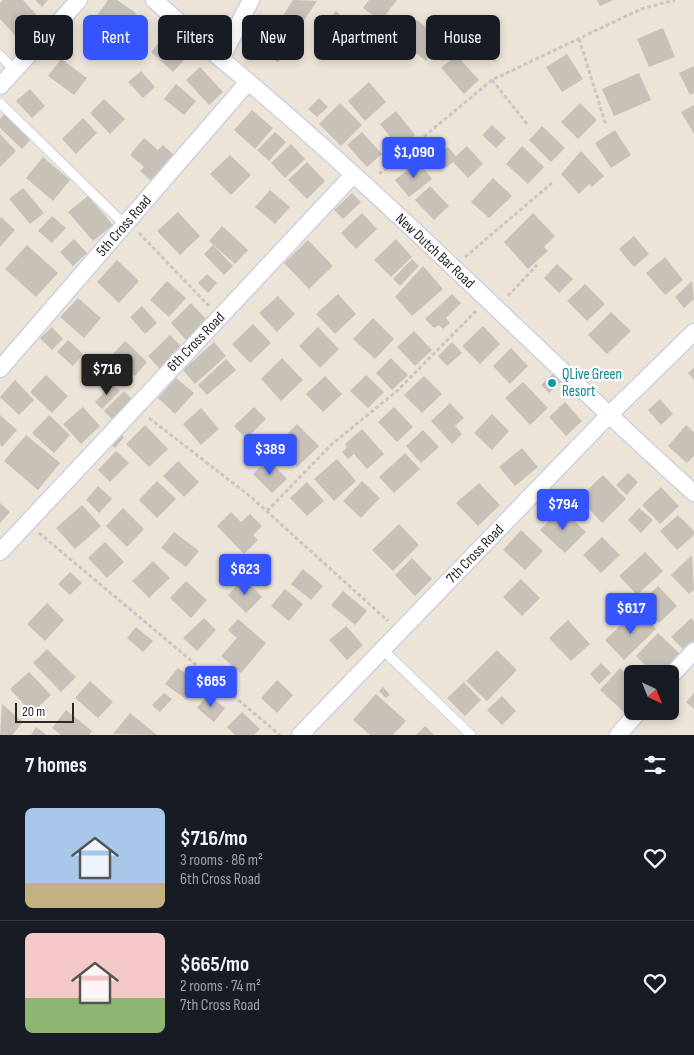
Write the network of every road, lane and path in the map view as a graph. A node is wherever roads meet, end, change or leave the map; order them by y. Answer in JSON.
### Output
{"nodes":[{"id":1,"x":79,"y":0,"type":"edge"},
{"id":2,"x":154,"y":0,"type":"edge"},
{"id":3,"x":251,"y":0,"type":"edge"},
{"id":4,"x":675,"y":0,"type":"edge"},
{"id":5,"x":171,"y":15,"type":"edge"},
{"id":6,"x":232,"y":38,"type":"edge"},
{"id":7,"x":579,"y":39,"type":"junction"},
{"id":8,"x":0,"y":55,"type":"edge"},
{"id":9,"x":221,"y":60,"type":"edge"},
{"id":10,"x":14,"y":70,"type":"junction"},
{"id":11,"x":492,"y":80,"type":"junction"},
{"id":12,"x":248,"y":82,"type":"junction"},
{"id":13,"x":0,"y":86,"type":"edge"},
{"id":14,"x":0,"y":103,"type":"edge"},
{"id":15,"x":528,"y":125,"type":"dead end"},
{"id":16,"x":606,"y":125,"type":"dead end"},
{"id":17,"x":352,"y":176,"type":"junction"},
{"id":18,"x":552,"y":183,"type":"dead end"},
{"id":19,"x":365,"y":186,"type":"junction"},
{"id":20,"x":126,"y":223,"type":"junction"},
{"id":21,"x":538,"y":265,"type":"dead end"},
{"id":22,"x":453,"y":267,"type":"junction"},
{"id":23,"x":491,"y":304,"type":"junction"},
{"id":24,"x":220,"y":317,"type":"junction"},
{"id":25,"x":694,"y":332,"type":"edge"},
{"id":26,"x":1,"y":367,"type":"edge"},
{"id":27,"x":134,"y":407,"type":"junction"},
{"id":28,"x":608,"y":416,"type":"junction"},
{"id":29,"x":694,"y":493,"type":"edge"},
{"id":30,"x":267,"y":511,"type":"junction"},
{"id":31,"x":27,"y":523,"type":"junction"},
{"id":32,"x":0,"y":552,"type":"edge"},
{"id":33,"x":400,"y":632,"type":"junction"},
{"id":34,"x":383,"y":650,"type":"junction"},
{"id":35,"x":694,"y":651,"type":"edge"},
{"id":36,"x":679,"y":667,"type":"edge"},
{"id":37,"x":631,"y":720,"type":"edge"},
{"id":38,"x":280,"y":735,"type":"edge"},
{"id":39,"x":300,"y":735,"type":"edge"},
{"id":40,"x":471,"y":735,"type":"edge"},
{"id":41,"x":618,"y":735,"type":"edge"}],
"edges":[{"from":1,"to":10,"type":"street"},
{"from":2,"to":5,"type":"street","name":"New Dutch Bar Road"},
{"from":3,"to":6,"type":"street"},
{"from":4,"to":7,"type":"path"},
{"from":7,"to":11,"type":"path"},
{"from":7,"to":16,"type":"path"},
{"from":8,"to":10,"type":"lane"},
{"from":9,"to":12,"type":"street","name":"New Dutch Bar Road"},
{"from":10,"to":13,"type":"street"},
{"from":11,"to":15,"type":"path"},
{"from":11,"to":19,"type":"path"},
{"from":12,"to":17,"type":"street","name":"New Dutch Bar Road"},
{"from":12,"to":20,"type":"street","name":"5th Cross Road"},
{"from":14,"to":20,"type":"lane"},
{"from":17,"to":19,"type":"street","name":"New Dutch Bar Road"},
{"from":17,"to":24,"type":"street","name":"6th Cross Road"},
{"from":18,"to":22,"type":"path"},
{"from":19,"to":22,"type":"street","name":"New Dutch Bar Road"},
{"from":20,"to":24,"type":"path"},
{"from":20,"to":26,"type":"street","name":"5th Cross Road"},
{"from":21,"to":23,"type":"path"},
{"from":22,"to":23,"type":"street","name":"New Dutch Bar Road"},
{"from":23,"to":28,"type":"street","name":"New Dutch Bar Road"},
{"from":23,"to":30,"type":"path"},
{"from":24,"to":27,"type":"street","name":"6th Cross Road"},
{"from":25,"to":28,"type":"street","name":"7th Cross Road"},
{"from":27,"to":30,"type":"path"},
{"from":27,"to":31,"type":"street","name":"6th Cross Road"},
{"from":28,"to":29,"type":"street","name":"New Dutch Bar Road"},
{"from":28,"to":33,"type":"street","name":"7th Cross Road"},
{"from":30,"to":33,"type":"path"},
{"from":31,"to":32,"type":"street","name":"6th Cross Road"},
{"from":31,"to":38,"type":"path"},
{"from":33,"to":34,"type":"street","name":"7th Cross Road"},
{"from":34,"to":39,"type":"street","name":"7th Cross Road"},
{"from":34,"to":40,"type":"lane"},
{"from":35,"to":36,"type":"street"},
{"from":37,"to":41,"type":"street"}]}
